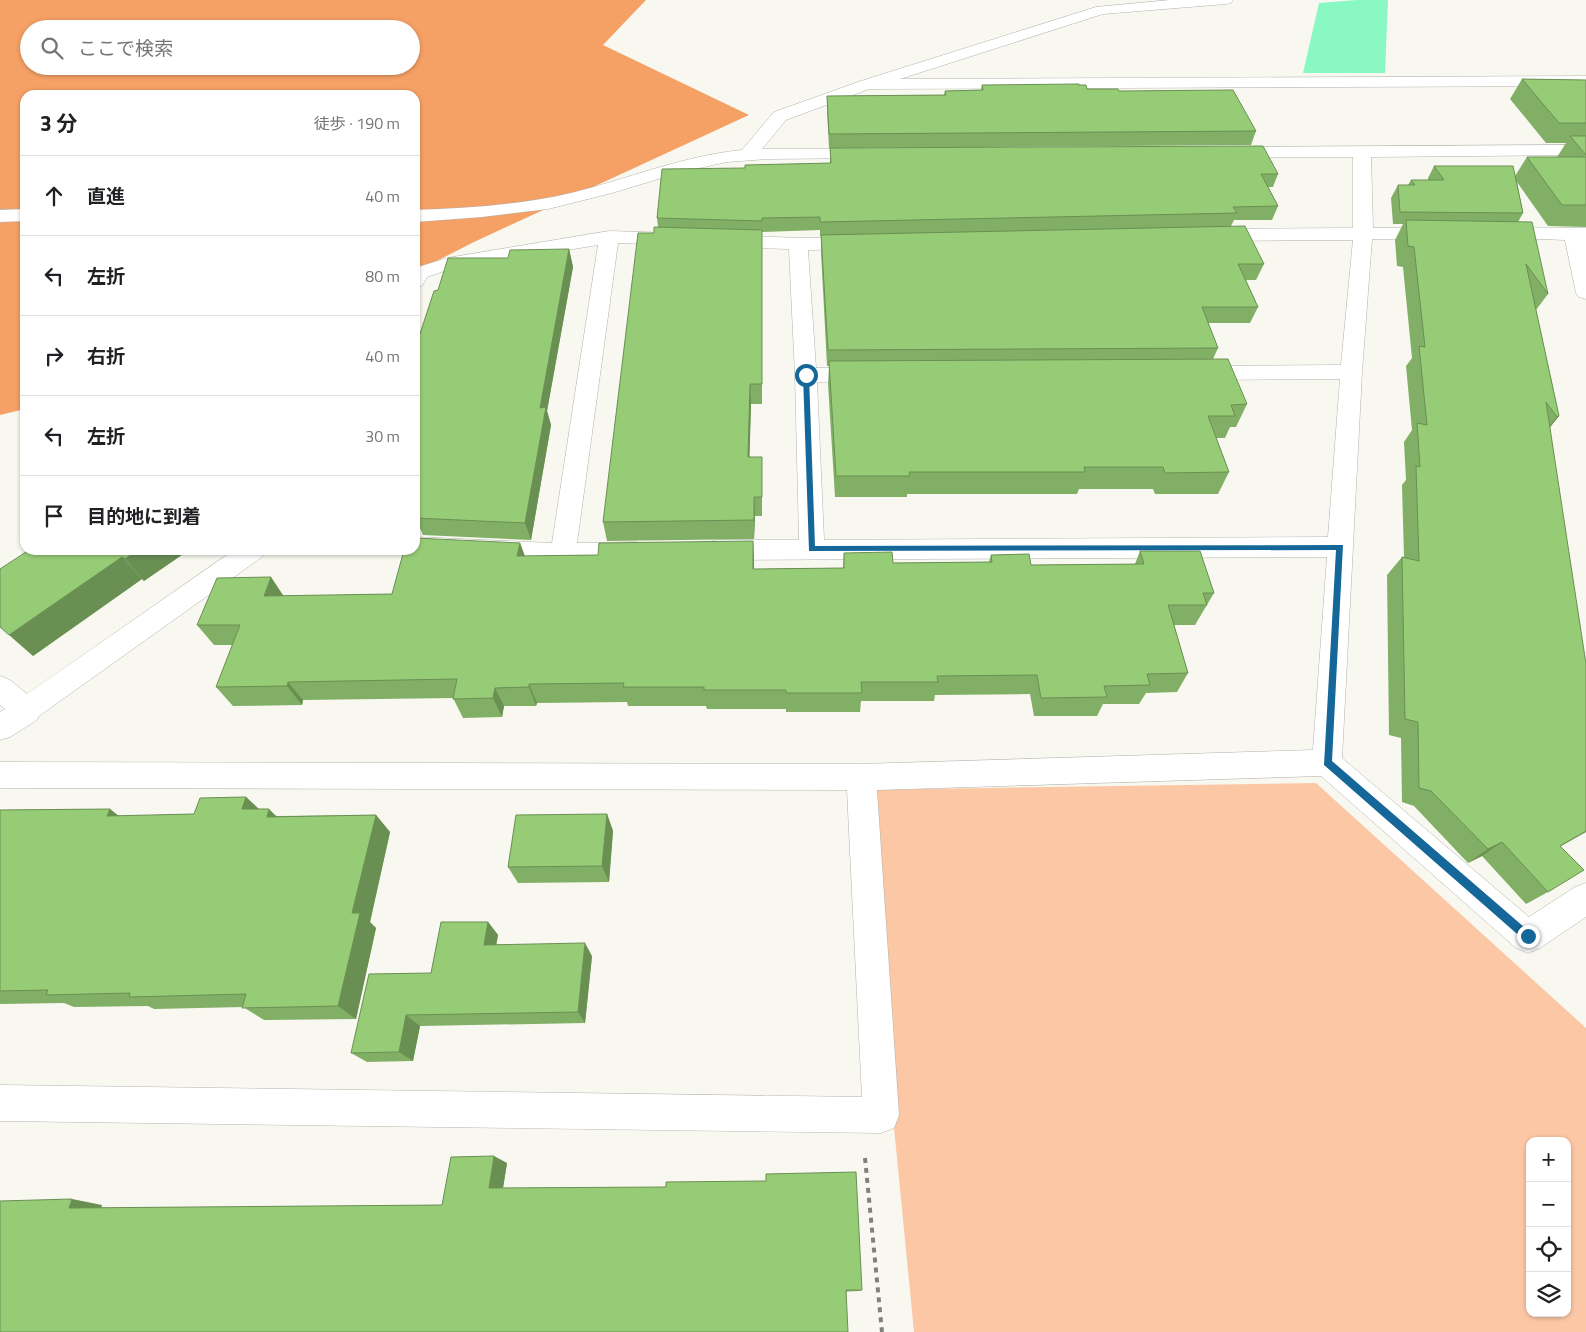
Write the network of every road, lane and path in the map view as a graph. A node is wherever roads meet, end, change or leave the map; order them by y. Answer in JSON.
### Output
{"nodes":[{"id":1,"x":1226,"y":0,"type":"edge"},
{"id":2,"x":1586,"y":81,"type":"edge"},
{"id":3,"x":867,"y":84,"type":"junction"},
{"id":4,"x":1586,"y":150,"type":"edge"},
{"id":5,"x":1362,"y":151,"type":"junction"},
{"id":6,"x":1213,"y":152,"type":"edge"},
{"id":7,"x":886,"y":154,"type":"edge"},
{"id":8,"x":747,"y":155,"type":"junction"},
{"id":9,"x":20,"y":215,"type":"edge"},
{"id":10,"x":0,"y":216,"type":"edge"},
{"id":11,"x":420,"y":216,"type":"edge"},
{"id":12,"x":1363,"y":232,"type":"junction"},
{"id":13,"x":1580,"y":234,"type":"edge"},
{"id":14,"x":1194,"y":236,"type":"edge"},
{"id":15,"x":609,"y":237,"type":"junction"},
{"id":16,"x":688,"y":240,"type":"edge"},
{"id":17,"x":708,"y":241,"type":"edge"},
{"id":18,"x":877,"y":242,"type":"edge"},
{"id":19,"x":798,"y":244,"type":"junction"},
{"id":20,"x":420,"y":273,"type":"edge"},
{"id":21,"x":1586,"y":293,"type":"edge"},
{"id":22,"x":1352,"y":372,"type":"junction"},
{"id":23,"x":1173,"y":373,"type":"edge"},
{"id":24,"x":885,"y":374,"type":"edge"},
{"id":25,"x":806,"y":375,"type":"junction"},
{"id":26,"x":420,"y":547,"type":"edge"},
{"id":27,"x":1340,"y":547,"type":"junction"},
{"id":28,"x":812,"y":549,"type":"junction"},
{"id":29,"x":663,"y":551,"type":"edge"},
{"id":30,"x":692,"y":551,"type":"edge"},
{"id":31,"x":563,"y":553,"type":"junction"},
{"id":32,"x":246,"y":555,"type":"edge"},
{"id":33,"x":0,"y":688,"type":"edge"},
{"id":34,"x":27,"y":711,"type":"junction"},
{"id":35,"x":0,"y":728,"type":"edge"},
{"id":36,"x":1328,"y":763,"type":"junction"},
{"id":37,"x":0,"y":775,"type":"edge"},
{"id":38,"x":861,"y":778,"type":"junction"},
{"id":39,"x":1586,"y":898,"type":"edge"},
{"id":40,"x":0,"y":1103,"type":"edge"},
{"id":41,"x":861,"y":1114,"type":"junction"},
{"id":42,"x":882,"y":1332,"type":"edge"}],
"edges":[{"from":1,"to":3,"type":"street"},
{"from":2,"to":3,"type":"street"},
{"from":3,"to":8,"type":"street"},
{"from":4,"to":5,"type":"street"},
{"from":5,"to":6,"type":"street"},
{"from":5,"to":12,"type":"street"},
{"from":7,"to":8,"type":"street"},
{"from":8,"to":11,"type":"street"},
{"from":9,"to":10,"type":"street"},
{"from":12,"to":13,"type":"street"},
{"from":12,"to":14,"type":"street"},
{"from":12,"to":22,"type":"street"},
{"from":13,"to":21,"type":"street"},
{"from":15,"to":16,"type":"street"},
{"from":15,"to":20,"type":"street"},
{"from":15,"to":31,"type":"street"},
{"from":17,"to":19,"type":"street"},
{"from":18,"to":19,"type":"street"},
{"from":19,"to":25,"type":"street"},
{"from":22,"to":23,"type":"street"},
{"from":22,"to":27,"type":"street"},
{"from":24,"to":25,"type":"street"},
{"from":25,"to":28,"type":"street"},
{"from":26,"to":31,"type":"street"},
{"from":27,"to":28,"type":"street"},
{"from":27,"to":36,"type":"street"},
{"from":28,"to":30,"type":"street"},
{"from":29,"to":31,"type":"street"},
{"from":32,"to":34,"type":"street"},
{"from":33,"to":34,"type":"street"},
{"from":34,"to":35,"type":"street"},
{"from":36,"to":38,"type":"street"},
{"from":36,"to":39,"type":"street"},
{"from":37,"to":38,"type":"street"},
{"from":38,"to":41,"type":"street"},
{"from":40,"to":41,"type":"street"},
{"from":41,"to":42,"type":"path"}]}
